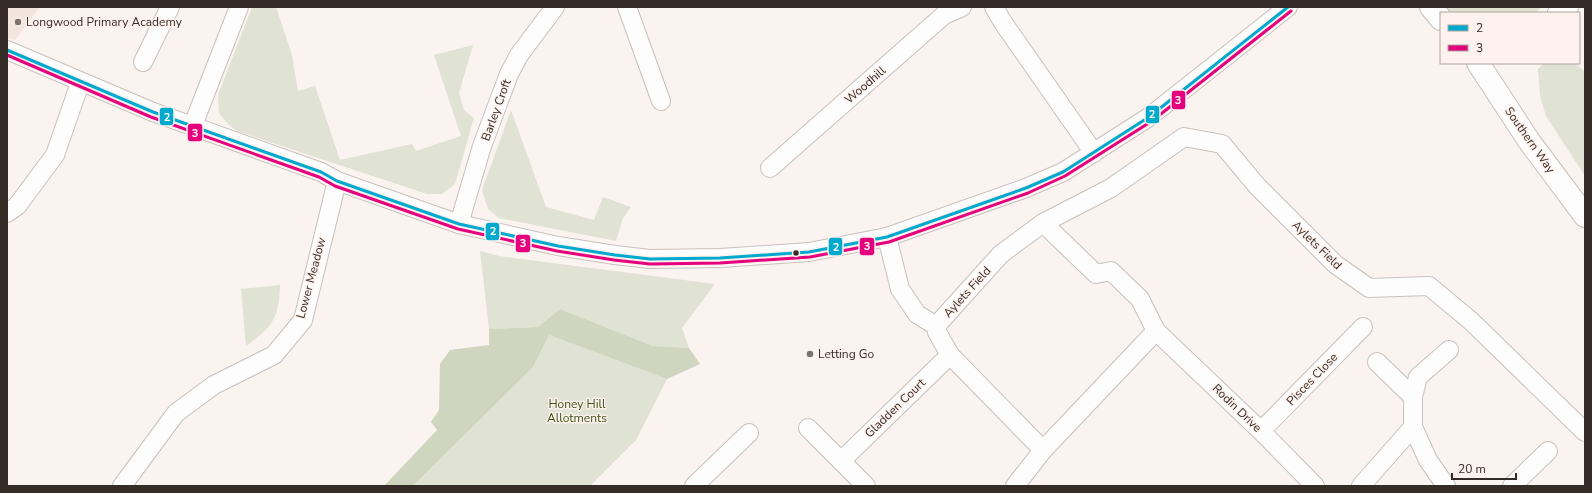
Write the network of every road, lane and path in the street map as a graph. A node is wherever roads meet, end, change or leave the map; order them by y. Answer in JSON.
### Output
{"nodes":[{"id":1,"x":170,"y":7,"type":"edge"},
{"id":2,"x":239,"y":7,"type":"edge"},
{"id":3,"x":555,"y":7,"type":"edge"},
{"id":4,"x":627,"y":7,"type":"edge"},
{"id":5,"x":962,"y":7,"type":"edge"},
{"id":6,"x":994,"y":7,"type":"edge"},
{"id":7,"x":1288,"y":7,"type":"edge"},
{"id":8,"x":1431,"y":7,"type":"edge"},
{"id":9,"x":1440,"y":18,"type":"edge"},
{"id":10,"x":7,"y":50,"type":"edge"},
{"id":11,"x":143,"y":62,"type":"dead end"},
{"id":12,"x":1485,"y":65,"type":"edge"},
{"id":13,"x":80,"y":83,"type":"junction"},
{"id":14,"x":661,"y":101,"type":"dead end"},
{"id":15,"x":193,"y":125,"type":"junction"},
{"id":16,"x":1094,"y":153,"type":"junction"},
{"id":17,"x":770,"y":168,"type":"dead end"},
{"id":18,"x":337,"y":181,"type":"junction"},
{"id":19,"x":7,"y":213,"type":"edge"},
{"id":20,"x":1585,"y":216,"type":"edge"},
{"id":21,"x":1043,"y":223,"type":"junction"},
{"id":22,"x":459,"y":224,"type":"junction"},
{"id":23,"x":887,"y":237,"type":"junction"},
{"id":24,"x":936,"y":326,"type":"junction"},
{"id":25,"x":1363,"y":327,"type":"dead end"},
{"id":26,"x":1156,"y":331,"type":"junction"},
{"id":27,"x":1449,"y":350,"type":"dead end"},
{"id":28,"x":950,"y":355,"type":"junction"},
{"id":29,"x":1377,"y":362,"type":"dead end"},
{"id":30,"x":1413,"y":397,"type":"junction"},
{"id":31,"x":1413,"y":427,"type":"junction"},
{"id":32,"x":808,"y":428,"type":"dead end"},
{"id":33,"x":1261,"y":431,"type":"junction"},
{"id":34,"x":1585,"y":432,"type":"edge"},
{"id":35,"x":749,"y":433,"type":"dead end"},
{"id":36,"x":1043,"y":450,"type":"junction"},
{"id":37,"x":1548,"y":451,"type":"dead end"},
{"id":38,"x":841,"y":461,"type":"junction"},
{"id":39,"x":122,"y":486,"type":"edge"},
{"id":40,"x":694,"y":486,"type":"edge"},
{"id":41,"x":866,"y":486,"type":"edge"},
{"id":42,"x":1015,"y":486,"type":"edge"},
{"id":43,"x":1315,"y":486,"type":"edge"},
{"id":44,"x":1361,"y":486,"type":"edge"},
{"id":45,"x":1446,"y":486,"type":"edge"},
{"id":46,"x":1512,"y":486,"type":"edge"}],
"edges":[{"from":1,"to":11,"type":"street"},
{"from":2,"to":15,"type":"street"},
{"from":3,"to":22,"type":"street","name":"Barley Croft"},
{"from":4,"to":14,"type":"street"},
{"from":5,"to":17,"type":"street","name":"Woodhill"},
{"from":6,"to":16,"type":"street"},
{"from":7,"to":16,"type":"street"},
{"from":8,"to":9,"type":"main road"},
{"from":10,"to":13,"type":"street"},
{"from":12,"to":20,"type":"main road","name":"Southern Way"},
{"from":13,"to":15,"type":"street"},
{"from":13,"to":19,"type":"street"},
{"from":15,"to":18,"type":"street"},
{"from":16,"to":23,"type":"street"},
{"from":18,"to":22,"type":"street"},
{"from":18,"to":39,"type":"street","name":"Lower Meadow"},
{"from":21,"to":24,"type":"street","name":"Aylets Field"},
{"from":21,"to":26,"type":"street","name":"Rodin Drive"},
{"from":21,"to":34,"type":"street","name":"Aylets Field"},
{"from":22,"to":23,"type":"street"},
{"from":23,"to":24,"type":"street","name":"Aylets Field"},
{"from":24,"to":28,"type":"street"},
{"from":25,"to":33,"type":"street","name":"Pisces Close"},
{"from":26,"to":33,"type":"street","name":"Rodin Drive"},
{"from":26,"to":36,"type":"street"},
{"from":27,"to":30,"type":"street"},
{"from":28,"to":36,"type":"street"},
{"from":28,"to":38,"type":"street","name":"Gladden Court"},
{"from":29,"to":30,"type":"street"},
{"from":30,"to":31,"type":"street"},
{"from":31,"to":44,"type":"street"},
{"from":31,"to":45,"type":"street"},
{"from":32,"to":38,"type":"street"},
{"from":33,"to":43,"type":"street","name":"Rodin Drive"},
{"from":35,"to":40,"type":"street"},
{"from":36,"to":42,"type":"street"},
{"from":37,"to":46,"type":"street"},
{"from":38,"to":41,"type":"street"}]}
